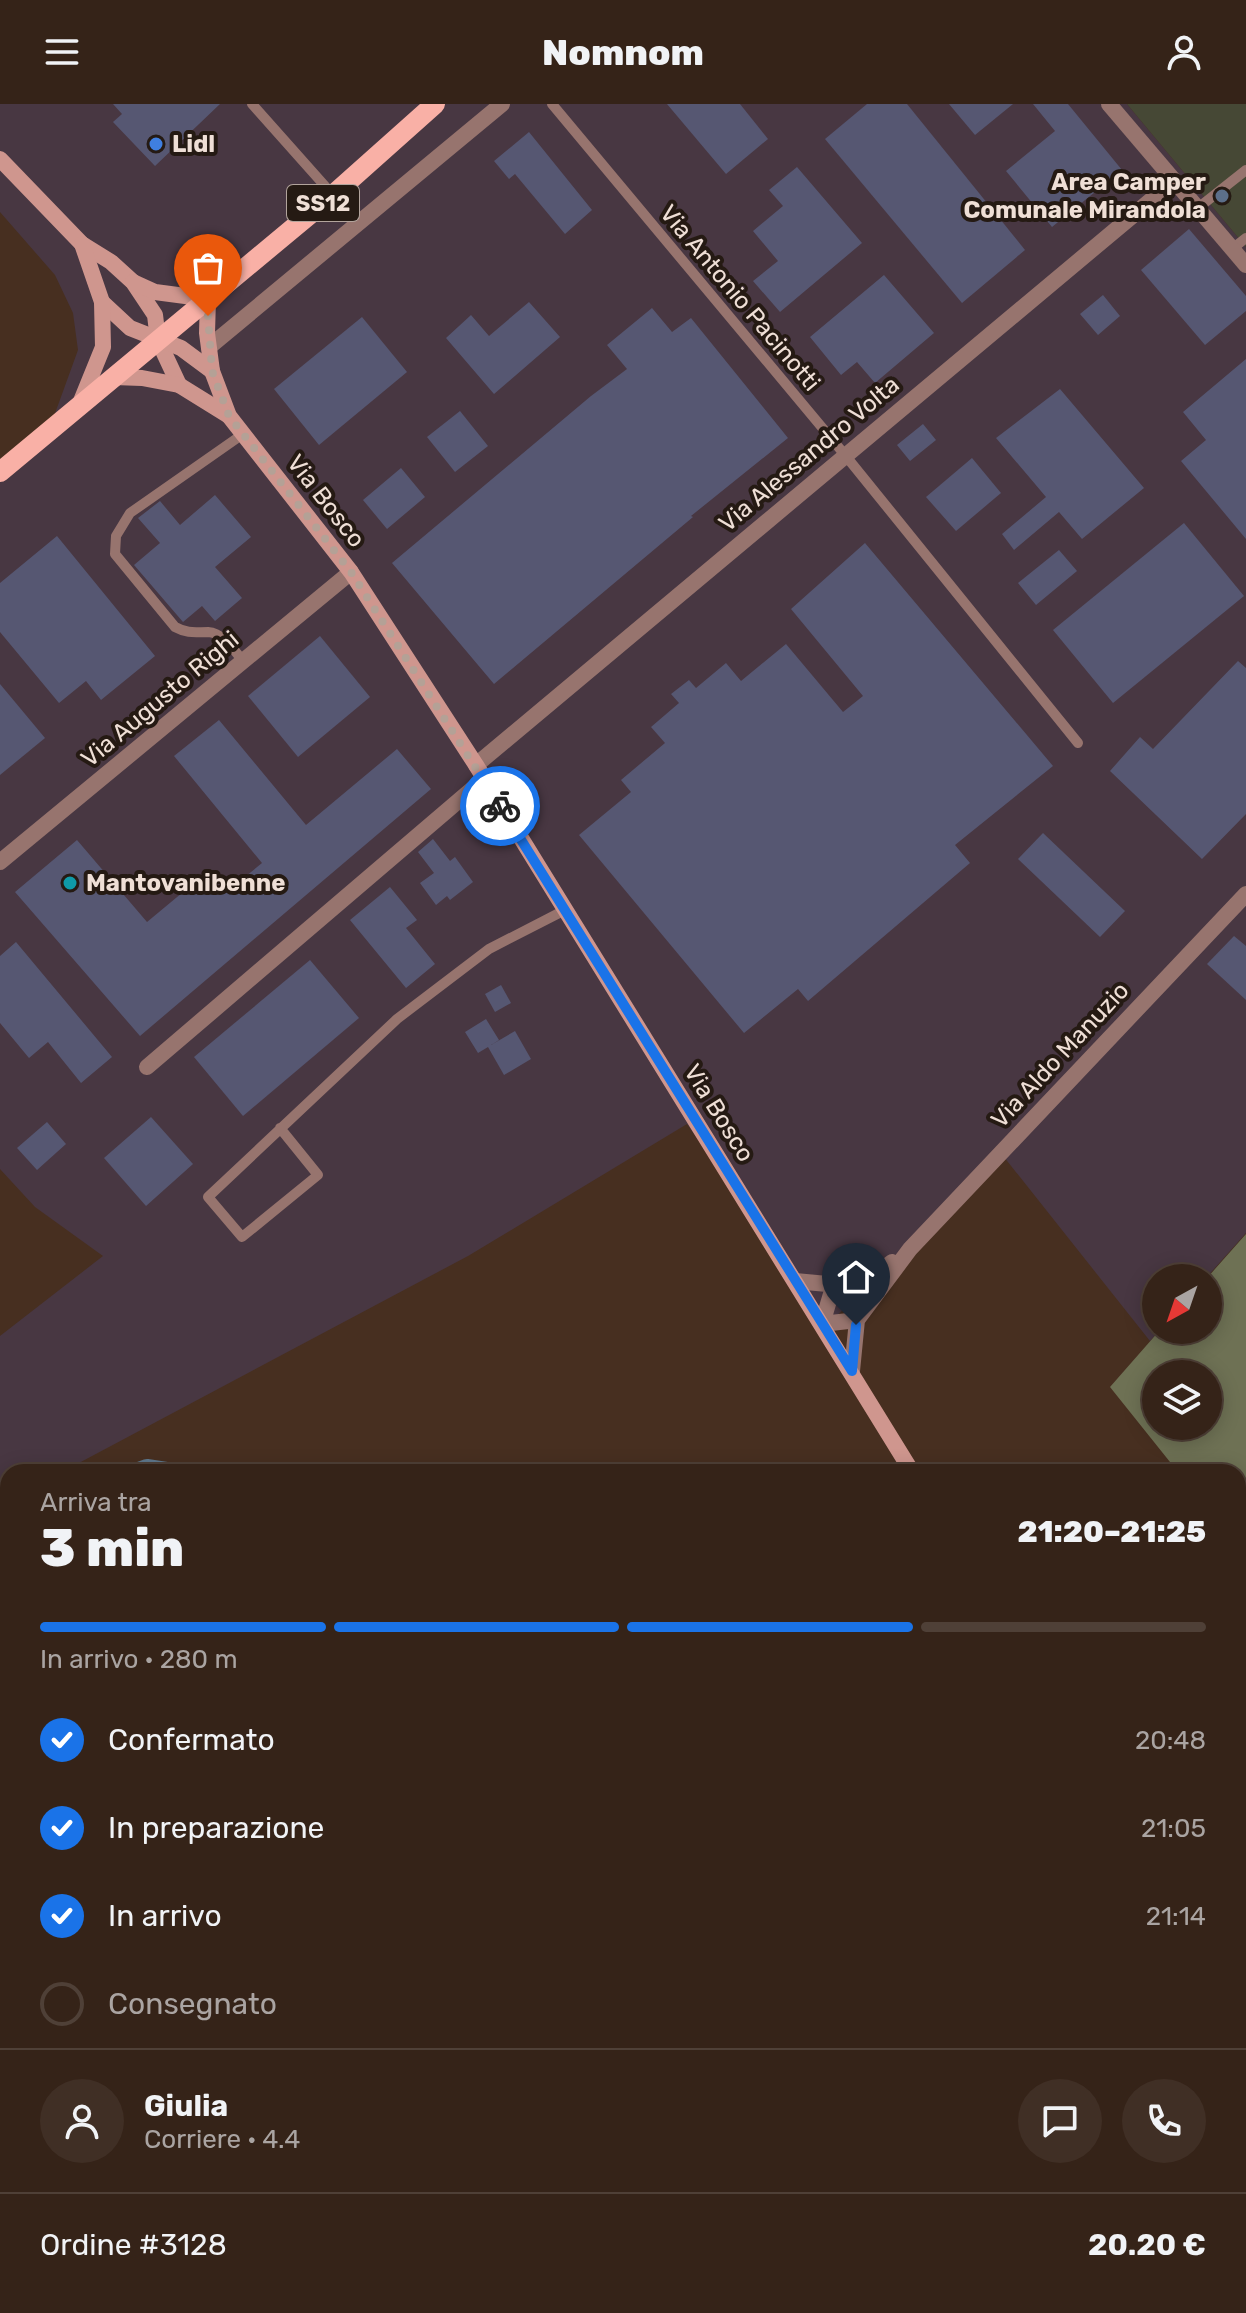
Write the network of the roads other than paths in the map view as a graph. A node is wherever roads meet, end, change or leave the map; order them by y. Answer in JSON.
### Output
{"nodes":[{"id":1,"x":252,"y":104,"type":"edge"},
{"id":2,"x":435,"y":104,"type":"edge"},
{"id":3,"x":502,"y":104,"type":"edge"},
{"id":4,"x":552,"y":104,"type":"edge"},
{"id":5,"x":1109,"y":104,"type":"edge"},
{"id":6,"x":0,"y":159,"type":"edge"},
{"id":7,"x":1246,"y":170,"type":"edge"},
{"id":8,"x":1174,"y":181,"type":"junction"},
{"id":9,"x":333,"y":195,"type":"junction"},
{"id":10,"x":1198,"y":208,"type":"junction"},
{"id":11,"x":1246,"y":238,"type":"edge"},
{"id":12,"x":82,"y":244,"type":"junction"},
{"id":13,"x":1232,"y":249,"type":"junction"},
{"id":14,"x":1246,"y":265,"type":"edge"},
{"id":15,"x":133,"y":282,"type":"junction"},
{"id":16,"x":208,"y":299,"type":"junction"},
{"id":17,"x":102,"y":302,"type":"junction"},
{"id":18,"x":158,"y":340,"type":"junction"},
{"id":19,"x":209,"y":347,"type":"junction"},
{"id":20,"x":212,"y":371,"type":"junction"},
{"id":21,"x":114,"y":377,"type":"junction"},
{"id":22,"x":179,"y":385,"type":"junction"},
{"id":23,"x":79,"y":406,"type":"junction"},
{"id":24,"x":229,"y":416,"type":"junction"},
{"id":25,"x":243,"y":434,"type":"junction"},
{"id":26,"x":845,"y":455,"type":"junction"},
{"id":27,"x":0,"y":472,"type":"edge"},
{"id":28,"x":351,"y":572,"type":"junction"},
{"id":29,"x":243,"y":661,"type":"junction"},
{"id":30,"x":1078,"y":743,"type":"dead end"},
{"id":31,"x":480,"y":772,"type":"junction"},
{"id":32,"x":0,"y":862,"type":"edge"},
{"id":33,"x":1246,"y":894,"type":"edge"},
{"id":34,"x":565,"y":910,"type":"junction"},
{"id":35,"x":147,"y":1067,"type":"dead end"},
{"id":36,"x":280,"y":1128,"type":"junction"},
{"id":37,"x":910,"y":1249,"type":"junction"},
{"id":38,"x":795,"y":1281,"type":"junction"},
{"id":39,"x":834,"y":1284,"type":"junction"},
{"id":40,"x":857,"y":1320,"type":"junction"},
{"id":41,"x":822,"y":1324,"type":"junction"},
{"id":42,"x":852,"y":1371,"type":"junction"},
{"id":43,"x":907,"y":1464,"type":"edge"}],
"edges":[{"from":1,"to":9,"type":"lane"},
{"from":2,"to":9,"type":"main road","number":"SS12"},
{"from":3,"to":19,"type":"street"},
{"from":4,"to":26,"type":"lane","name":"Via Antonio Pacinotti"},
{"from":5,"to":8,"type":"street"},
{"from":6,"to":12,"type":"street"},
{"from":7,"to":10,"type":"lane"},
{"from":8,"to":10,"type":"street"},
{"from":8,"to":26,"type":"street","name":"Via Alessandro Volta"},
{"from":9,"to":16,"type":"main road","number":"SS12"},
{"from":10,"to":13,"type":"street"},
{"from":11,"to":13,"type":"lane"},
{"from":12,"to":15,"type":"street"},
{"from":12,"to":17,"type":"street"},
{"from":13,"to":14,"type":"street"},
{"from":15,"to":16,"type":"street"},
{"from":15,"to":18,"type":"street"},
{"from":16,"to":18,"type":"main road","number":"SS12"},
{"from":16,"to":19,"type":"street","name":"Via Bosco"},
{"from":17,"to":18,"type":"street"},
{"from":17,"to":23,"type":"street"},
{"from":18,"to":20,"type":"street"},
{"from":18,"to":21,"type":"main road","number":"SS12"},
{"from":18,"to":22,"type":"street"},
{"from":19,"to":20,"type":"street","name":"Via Bosco"},
{"from":20,"to":24,"type":"street","name":"Via Bosco"},
{"from":21,"to":22,"type":"street","name":"Via Bosco"},
{"from":21,"to":23,"type":"main road","number":"SS12"},
{"from":22,"to":24,"type":"street","name":"Via Bosco"},
{"from":23,"to":27,"type":"main road","number":"SS12"},
{"from":24,"to":25,"type":"street","name":"Via Bosco"},
{"from":25,"to":28,"type":"street","name":"Via Bosco"},
{"from":25,"to":29,"type":"lane"},
{"from":26,"to":30,"type":"lane","name":"Via Antonio Pacinotti"},
{"from":26,"to":31,"type":"street","name":"Via Alessandro Volta"},
{"from":28,"to":29,"type":"street","name":"Via Augusto Righi"},
{"from":28,"to":31,"type":"street","name":"Via Bosco"},
{"from":29,"to":32,"type":"street","name":"Via Augusto Righi"},
{"from":31,"to":34,"type":"street","name":"Via Bosco"},
{"from":31,"to":35,"type":"street"},
{"from":33,"to":37,"type":"street","name":"Via Aldo Manuzio"},
{"from":34,"to":36,"type":"lane"},
{"from":34,"to":38,"type":"street","name":"Via Bosco"},
{"from":36,"to":36,"type":"lane"},
{"from":37,"to":39,"type":"street","name":"Via Aldo Manuzio"},
{"from":37,"to":40,"type":"street","name":"Via Aldo Manuzio"},
{"from":38,"to":39,"type":"street","name":"Via Aldo Manuzio"},
{"from":38,"to":41,"type":"street","name":"Via Bosco"},
{"from":39,"to":41,"type":"street"},
{"from":40,"to":41,"type":"street"},
{"from":40,"to":42,"type":"street"},
{"from":41,"to":42,"type":"street","name":"Via Bosco"},
{"from":42,"to":43,"type":"street","name":"Via Bosco"}]}
